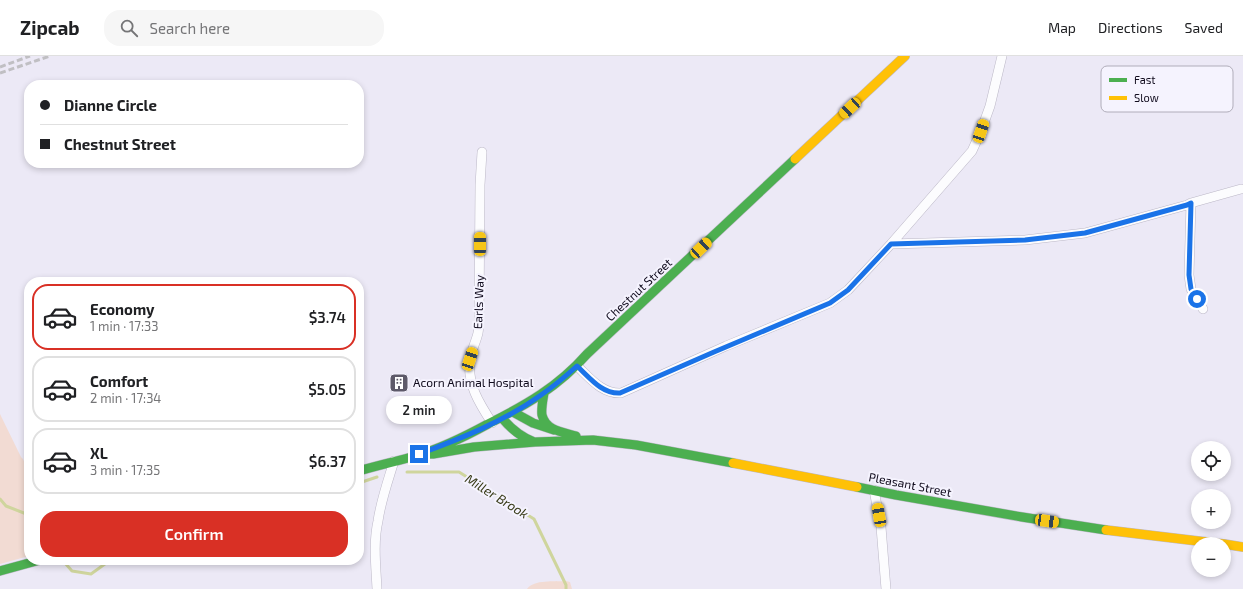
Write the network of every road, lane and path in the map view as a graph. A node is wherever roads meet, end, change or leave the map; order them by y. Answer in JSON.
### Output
{"nodes":[{"id":1,"x":905,"y":56,"type":"edge"},
{"id":2,"x":1002,"y":56,"type":"edge"},
{"id":3,"x":482,"y":152,"type":"dead end"},
{"id":4,"x":1241,"y":189,"type":"dead end"},
{"id":5,"x":1191,"y":203,"type":"junction"},
{"id":6,"x":891,"y":244,"type":"junction"},
{"id":7,"x":1203,"y":309,"type":"dead end"},
{"id":8,"x":577,"y":366,"type":"junction"},
{"id":9,"x":544,"y":393,"type":"junction"},
{"id":10,"x":513,"y":412,"type":"junction"},
{"id":11,"x":502,"y":418,"type":"junction"},
{"id":12,"x":492,"y":423,"type":"junction"},
{"id":13,"x":558,"y":432,"type":"junction"},
{"id":14,"x":593,"y":440,"type":"junction"},
{"id":15,"x":535,"y":442,"type":"junction"},
{"id":16,"x":419,"y":454,"type":"junction"},
{"id":17,"x":394,"y":461,"type":"junction"},
{"id":18,"x":364,"y":470,"type":"edge"},
{"id":19,"x":874,"y":490,"type":"junction"},
{"id":20,"x":1191,"y":540,"type":"edge"},
{"id":21,"x":1231,"y":545,"type":"edge"},
{"id":22,"x":1243,"y":546,"type":"edge"},
{"id":23,"x":24,"y":564,"type":"edge"},
{"id":24,"x":0,"y":571,"type":"edge"},
{"id":25,"x":377,"y":589,"type":"edge"},
{"id":26,"x":886,"y":589,"type":"edge"}],
"edges":[{"from":1,"to":8,"type":"street","name":"Chestnut Street"},
{"from":2,"to":6,"type":"street"},
{"from":3,"to":12,"type":"street","name":"Earls Way"},
{"from":4,"to":5,"type":"street"},
{"from":5,"to":6,"type":"street"},
{"from":5,"to":7,"type":"street"},
{"from":6,"to":8,"type":"street"},
{"from":8,"to":9,"type":"street","name":"Chestnut Street"},
{"from":9,"to":10,"type":"street","name":"Chestnut Street"},
{"from":9,"to":13,"type":"street"},
{"from":10,"to":11,"type":"street","name":"Chestnut Street"},
{"from":10,"to":13,"type":"street","name":"Pleasant Street"},
{"from":11,"to":12,"type":"street","name":"Chestnut Street"},
{"from":11,"to":15,"type":"street","name":"Pleasant Street"},
{"from":12,"to":16,"type":"street","name":"Chestnut Street"},
{"from":13,"to":14,"type":"street","name":"Pleasant Street"},
{"from":14,"to":15,"type":"street","name":"Pleasant Street"},
{"from":14,"to":19,"type":"street","name":"Pleasant Street"},
{"from":15,"to":16,"type":"street","name":"Pleasant Street"},
{"from":16,"to":17,"type":"street","name":"Chestnut Street"},
{"from":17,"to":18,"type":"street"},
{"from":17,"to":25,"type":"street"},
{"from":19,"to":20,"type":"street","name":"Pleasant Street"},
{"from":19,"to":26,"type":"street"},
{"from":21,"to":22,"type":"street","name":"Pleasant Street"},
{"from":23,"to":24,"type":"street"}]}
